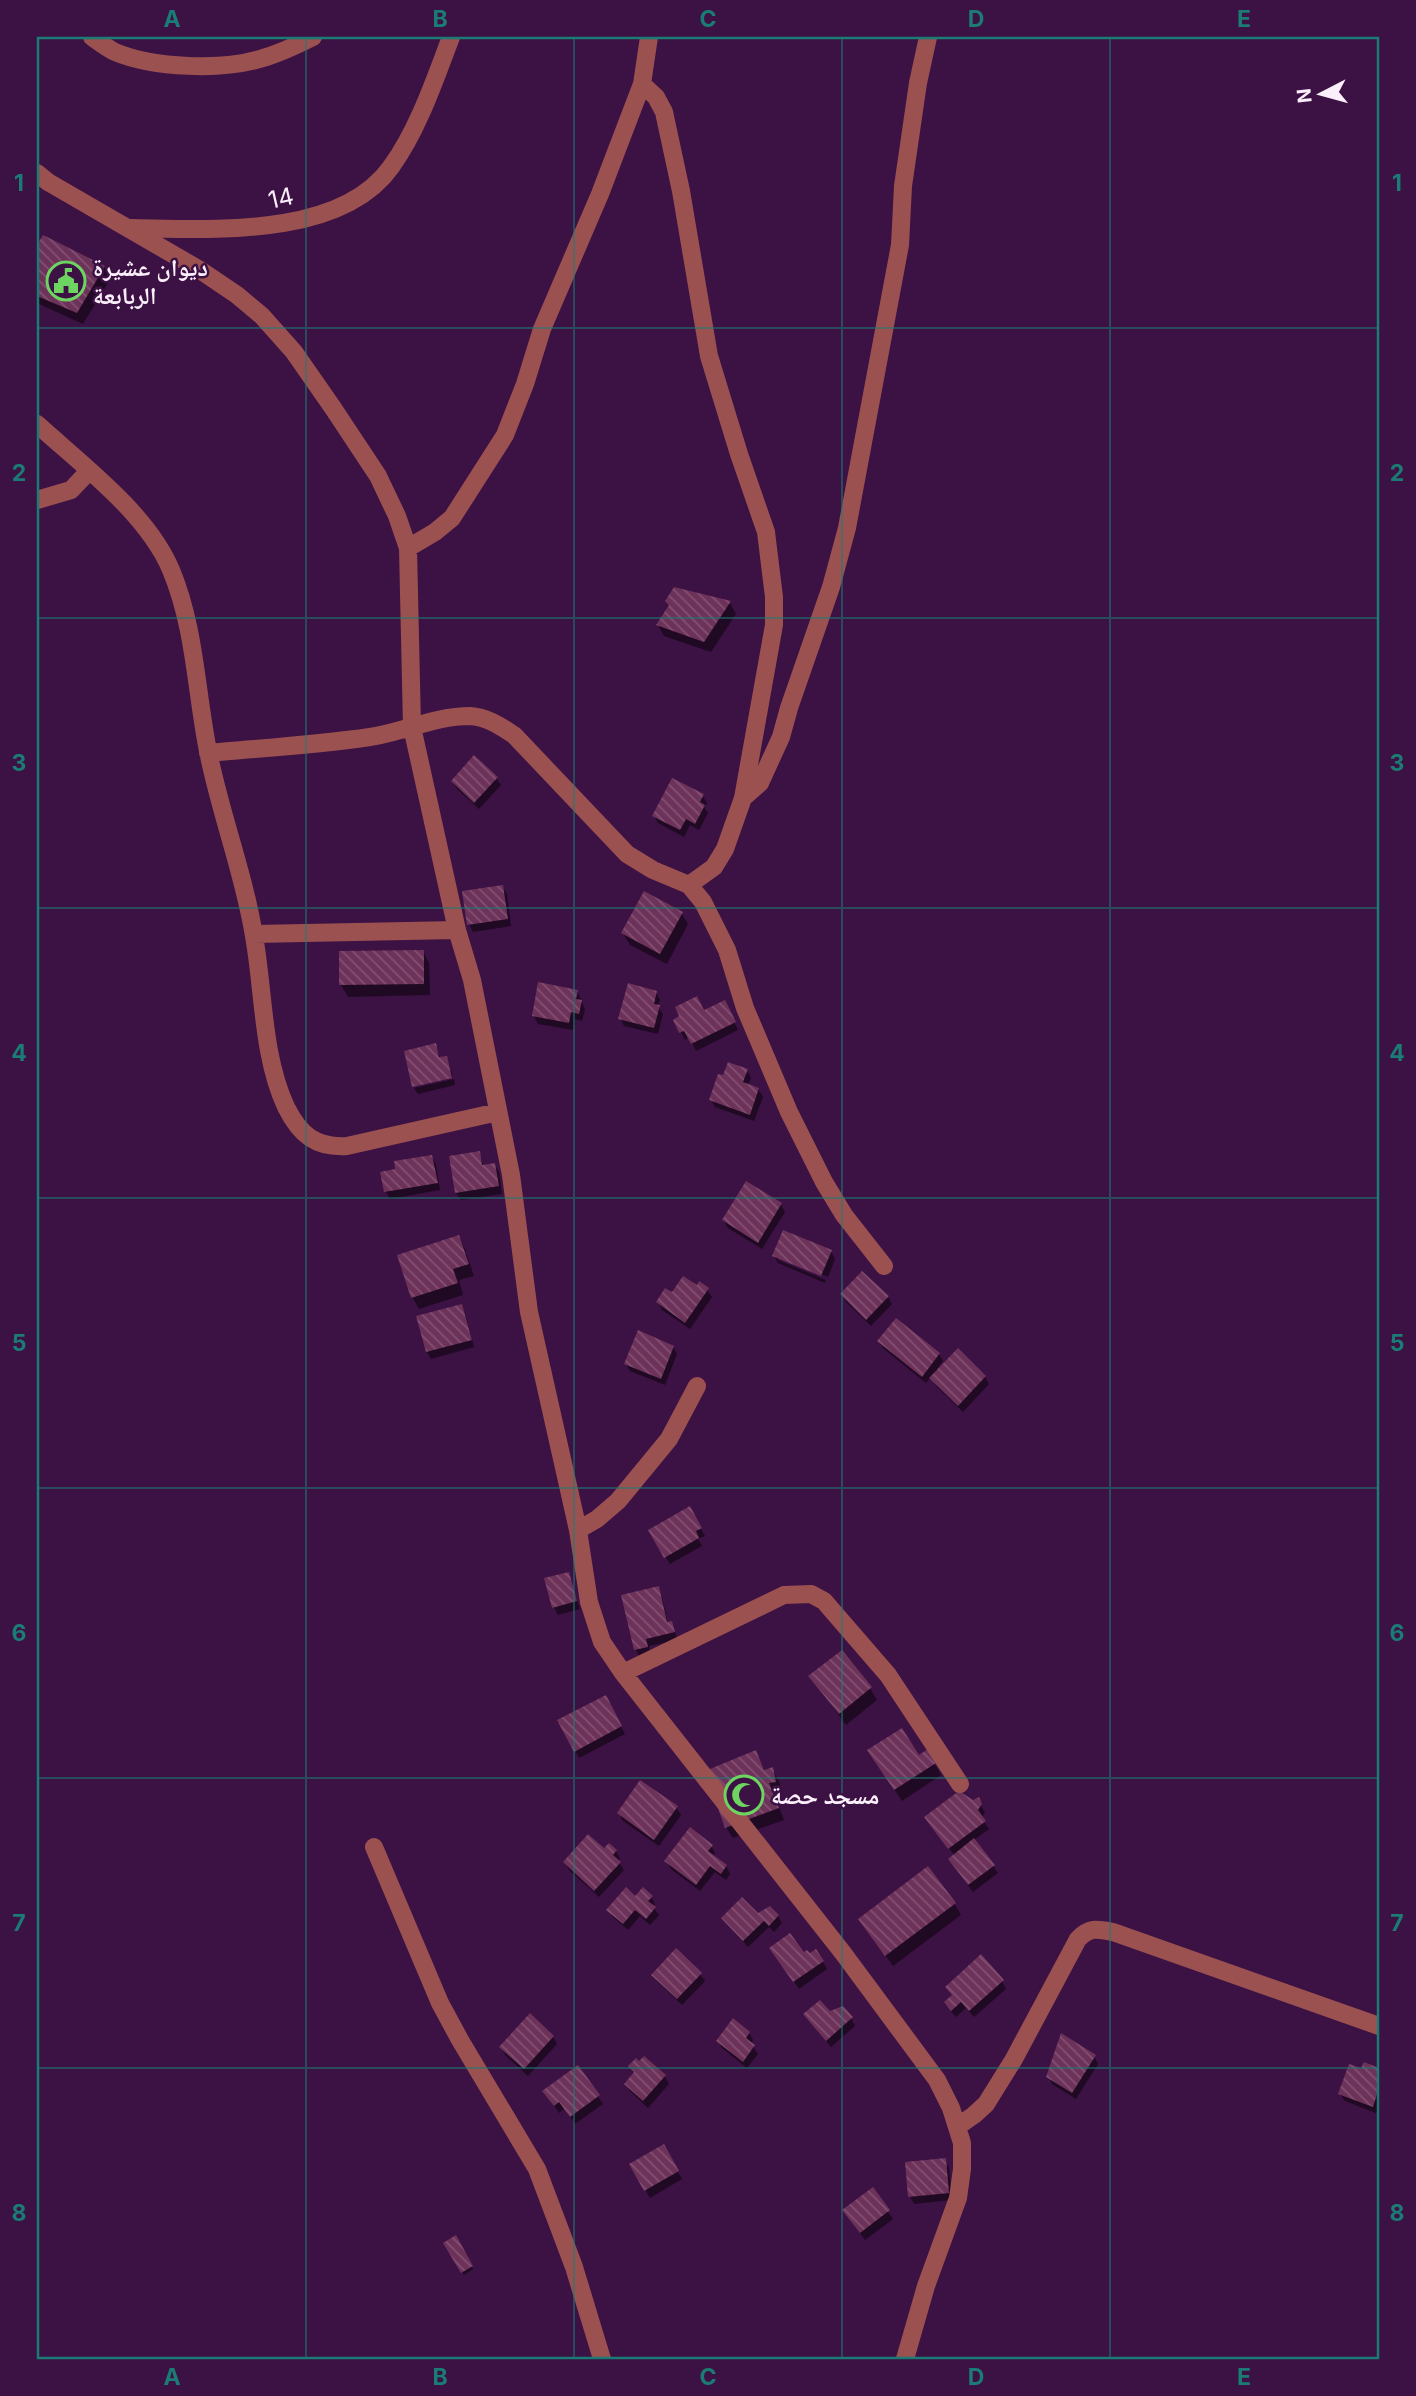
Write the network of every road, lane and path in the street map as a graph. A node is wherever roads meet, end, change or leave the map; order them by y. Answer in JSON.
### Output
{"nodes":[{"id":1,"x":92,"y":37,"type":"edge"},
{"id":2,"x":313,"y":37,"type":"edge"},
{"id":3,"x":451,"y":37,"type":"edge"},
{"id":4,"x":649,"y":37,"type":"edge"},
{"id":5,"x":928,"y":37,"type":"edge"},
{"id":6,"x":642,"y":84,"type":"junction"},
{"id":7,"x":37,"y":173,"type":"edge"},
{"id":8,"x":128,"y":228,"type":"junction"},
{"id":9,"x":37,"y":424,"type":"edge"},
{"id":10,"x":89,"y":471,"type":"junction"},
{"id":11,"x":37,"y":499,"type":"edge"},
{"id":12,"x":408,"y":548,"type":"junction"},
{"id":13,"x":412,"y":727,"type":"junction"},
{"id":14,"x":208,"y":752,"type":"junction"},
{"id":15,"x":743,"y":799,"type":"junction"},
{"id":16,"x":688,"y":885,"type":"junction"},
{"id":17,"x":457,"y":929,"type":"junction"},
{"id":18,"x":254,"y":934,"type":"junction"},
{"id":19,"x":498,"y":1112,"type":"junction"},
{"id":20,"x":884,"y":1266,"type":"dead end"},
{"id":21,"x":697,"y":1386,"type":"dead end"},
{"id":22,"x":578,"y":1530,"type":"junction"},
{"id":23,"x":623,"y":1674,"type":"junction"},
{"id":24,"x":960,"y":1784,"type":"dead end"},
{"id":25,"x":374,"y":1847,"type":"dead end"},
{"id":26,"x":1379,"y":2026,"type":"edge"},
{"id":27,"x":957,"y":2127,"type":"junction"},
{"id":28,"x":602,"y":2359,"type":"edge"},
{"id":29,"x":905,"y":2359,"type":"edge"}],
"edges":[{"from":1,"to":2,"type":"street"},
{"from":3,"to":8,"type":"street","name":"14"},
{"from":4,"to":6,"type":"street"},
{"from":5,"to":15,"type":"street"},
{"from":6,"to":12,"type":"street"},
{"from":6,"to":15,"type":"street"},
{"from":7,"to":8,"type":"street","name":"14"},
{"from":8,"to":12,"type":"street"},
{"from":9,"to":10,"type":"street"},
{"from":10,"to":11,"type":"street"},
{"from":10,"to":14,"type":"street"},
{"from":12,"to":13,"type":"street"},
{"from":13,"to":14,"type":"street"},
{"from":13,"to":16,"type":"street"},
{"from":13,"to":17,"type":"street"},
{"from":14,"to":18,"type":"street"},
{"from":15,"to":16,"type":"street"},
{"from":16,"to":20,"type":"street"},
{"from":17,"to":18,"type":"street"},
{"from":17,"to":19,"type":"street"},
{"from":18,"to":19,"type":"street"},
{"from":19,"to":22,"type":"street"},
{"from":21,"to":22,"type":"street"},
{"from":22,"to":23,"type":"street"},
{"from":23,"to":24,"type":"street"},
{"from":23,"to":27,"type":"street"},
{"from":25,"to":28,"type":"street"},
{"from":26,"to":27,"type":"street"},
{"from":27,"to":29,"type":"street"}]}
